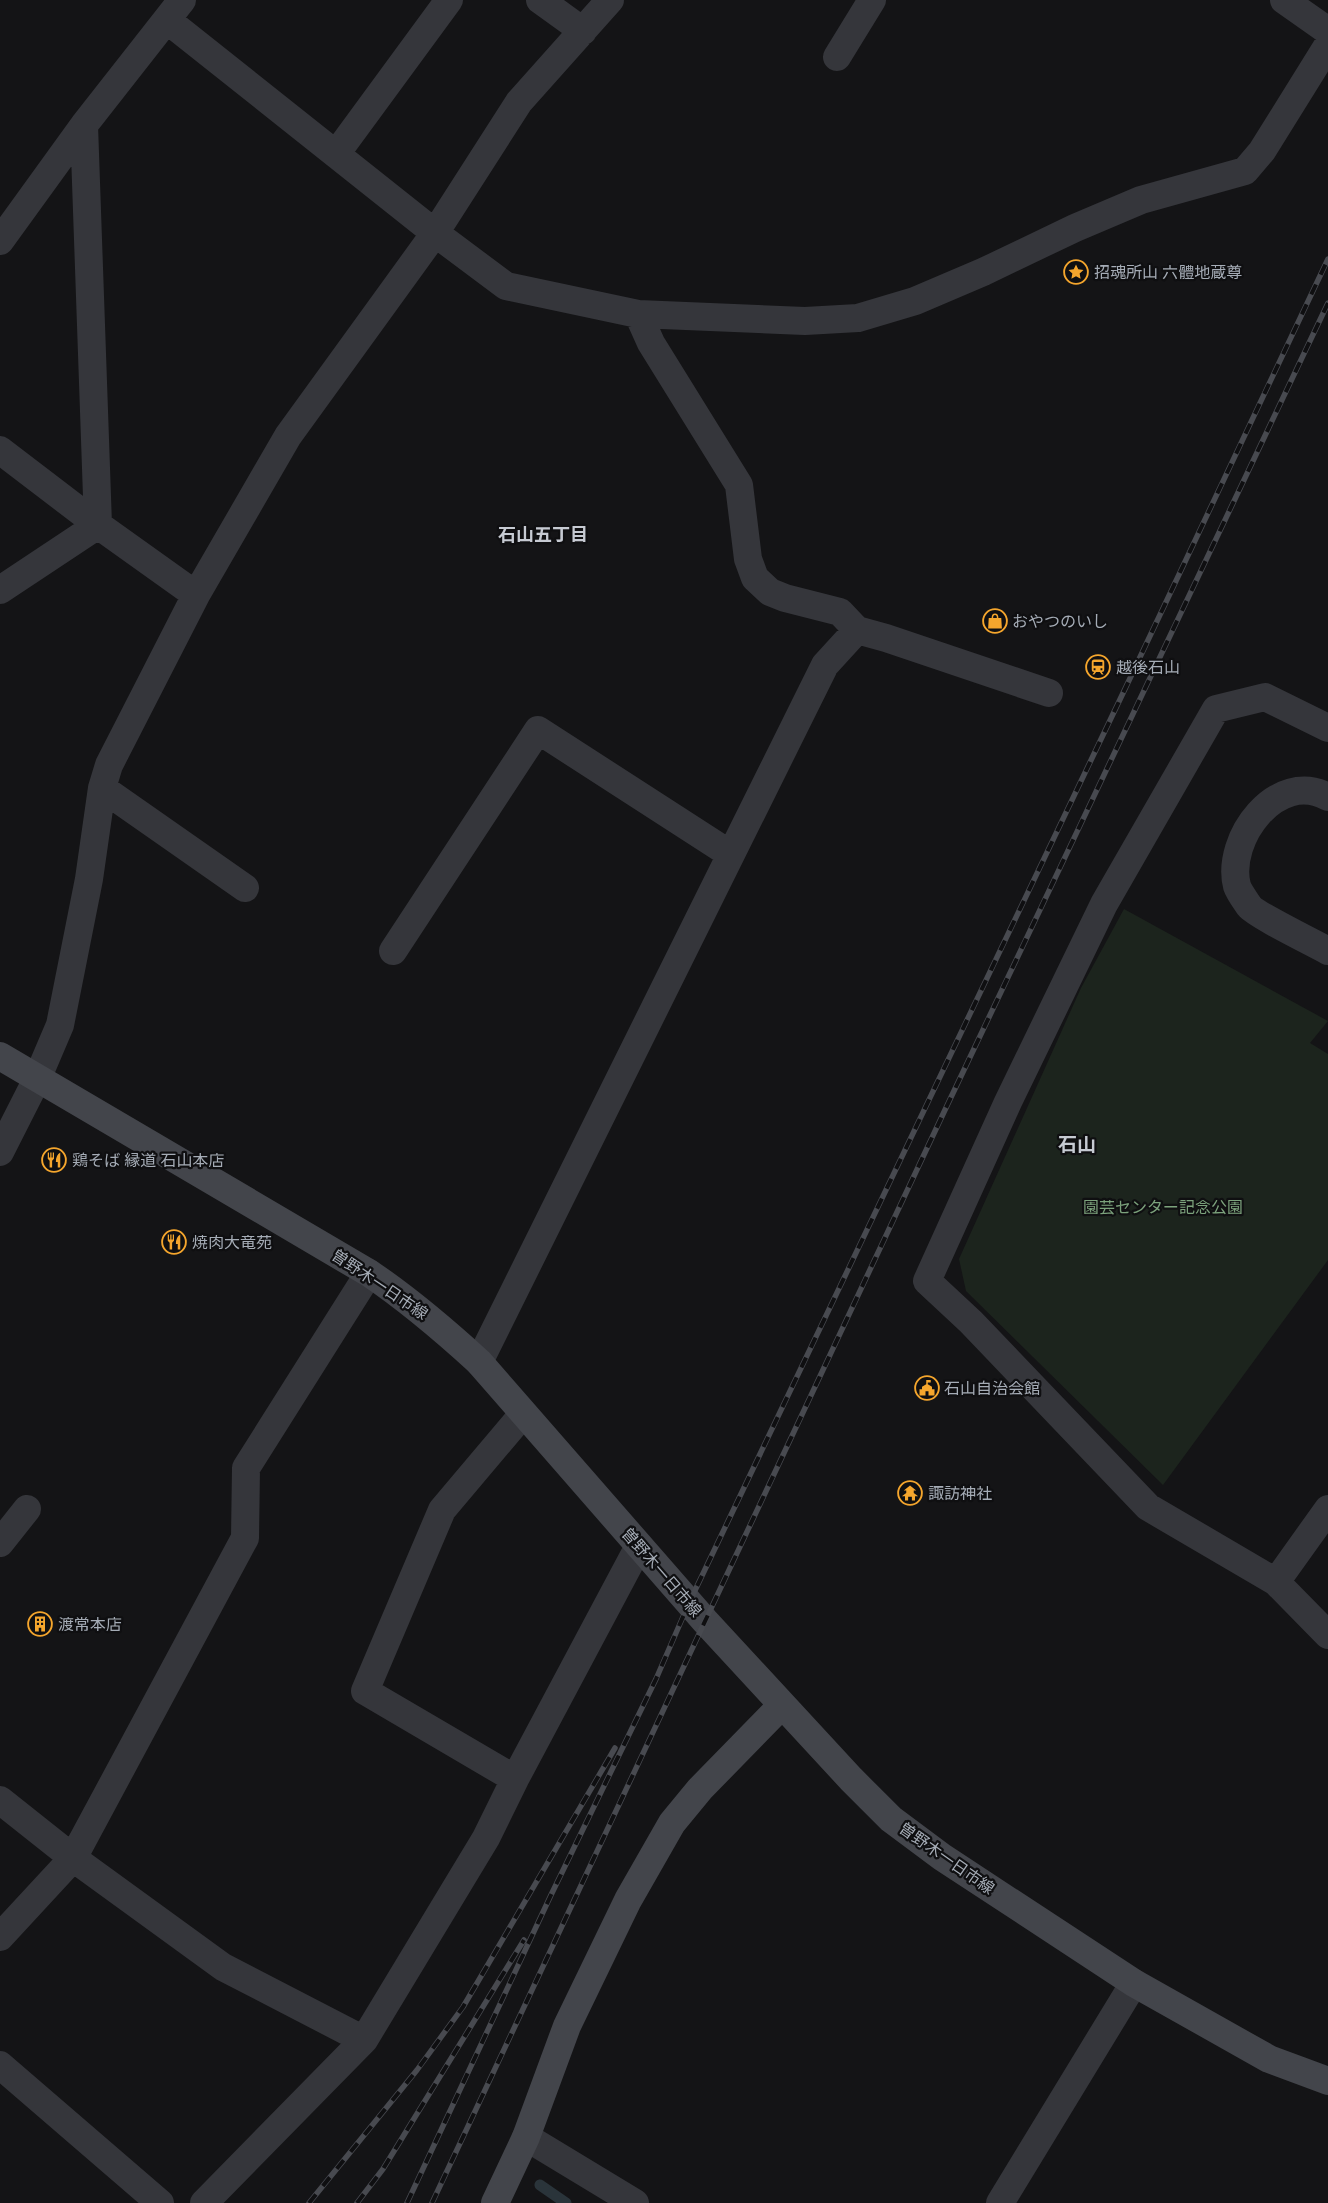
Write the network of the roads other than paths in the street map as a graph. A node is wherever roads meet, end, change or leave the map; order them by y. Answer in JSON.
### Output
{"nodes":[{"id":1,"x":449,"y":0,"type":"edge"},
{"id":2,"x":540,"y":0,"type":"edge"},
{"id":3,"x":610,"y":0,"type":"edge"},
{"id":4,"x":872,"y":0,"type":"edge"},
{"id":5,"x":1284,"y":0,"type":"edge"},
{"id":6,"x":175,"y":10,"type":"edge"},
{"id":7,"x":583,"y":31,"type":"junction"},
{"id":8,"x":1328,"y":31,"type":"edge"},
{"id":9,"x":1328,"y":45,"type":"edge"},
{"id":10,"x":837,"y":57,"type":"dead end"},
{"id":11,"x":84,"y":125,"type":"junction"},
{"id":12,"x":336,"y":154,"type":"junction"},
{"id":13,"x":435,"y":233,"type":"junction"},
{"id":14,"x":0,"y":241,"type":"edge"},
{"id":15,"x":638,"y":314,"type":"junction"},
{"id":16,"x":0,"y":450,"type":"edge"},
{"id":17,"x":98,"y":525,"type":"junction"},
{"id":18,"x":0,"y":590,"type":"edge"},
{"id":19,"x":196,"y":595,"type":"junction"},
{"id":20,"x":857,"y":630,"type":"junction"},
{"id":21,"x":1049,"y":693,"type":"dead end"},
{"id":22,"x":1328,"y":728,"type":"edge"},
{"id":23,"x":102,"y":788,"type":"junction"},
{"id":24,"x":1328,"y":797,"type":"edge"},
{"id":25,"x":730,"y":854,"type":"junction"},
{"id":26,"x":245,"y":888,"type":"dead end"},
{"id":27,"x":393,"y":950,"type":"dead end"},
{"id":28,"x":1328,"y":951,"type":"edge"},
{"id":29,"x":0,"y":1056,"type":"edge"},
{"id":30,"x":38,"y":1079,"type":"junction"},
{"id":31,"x":0,"y":1152,"type":"edge"},
{"id":32,"x":369,"y":1273,"type":"junction"},
{"id":33,"x":479,"y":1362,"type":"junction"},
{"id":34,"x":523,"y":1414,"type":"junction"},
{"id":35,"x":27,"y":1509,"type":"dead end"},
{"id":36,"x":1328,"y":1509,"type":"edge"},
{"id":37,"x":0,"y":1543,"type":"edge"},
{"id":38,"x":639,"y":1546,"type":"junction"},
{"id":39,"x":1276,"y":1582,"type":"junction"},
{"id":40,"x":1328,"y":1635,"type":"edge"},
{"id":41,"x":782,"y":1705,"type":"junction"},
{"id":42,"x":515,"y":1779,"type":"junction"},
{"id":43,"x":0,"y":1800,"type":"edge"},
{"id":44,"x":74,"y":1858,"type":"junction"},
{"id":45,"x":0,"y":1937,"type":"edge"},
{"id":46,"x":1134,"y":1982,"type":"junction"},
{"id":47,"x":364,"y":2040,"type":"junction"},
{"id":48,"x":0,"y":2065,"type":"edge"},
{"id":49,"x":1328,"y":2081,"type":"edge"},
{"id":50,"x":526,"y":2137,"type":"junction"},
{"id":51,"x":160,"y":2203,"type":"edge"},
{"id":52,"x":204,"y":2203,"type":"edge"},
{"id":53,"x":495,"y":2203,"type":"edge"},
{"id":54,"x":635,"y":2203,"type":"edge"},
{"id":55,"x":1000,"y":2203,"type":"edge"}],
"edges":[{"from":1,"to":12,"type":"street"},
{"from":2,"to":7,"type":"street"},
{"from":3,"to":7,"type":"street"},
{"from":4,"to":10,"type":"street"},
{"from":5,"to":8,"type":"street"},
{"from":6,"to":11,"type":"street"},
{"from":6,"to":12,"type":"street"},
{"from":7,"to":13,"type":"street"},
{"from":9,"to":15,"type":"street"},
{"from":11,"to":14,"type":"street"},
{"from":11,"to":17,"type":"street"},
{"from":12,"to":13,"type":"street"},
{"from":13,"to":15,"type":"street"},
{"from":13,"to":19,"type":"street"},
{"from":15,"to":20,"type":"street"},
{"from":16,"to":17,"type":"street"},
{"from":17,"to":18,"type":"street"},
{"from":17,"to":19,"type":"street"},
{"from":19,"to":23,"type":"street"},
{"from":20,"to":21,"type":"street"},
{"from":20,"to":25,"type":"street"},
{"from":22,"to":39,"type":"street"},
{"from":23,"to":26,"type":"street"},
{"from":23,"to":30,"type":"street"},
{"from":24,"to":28,"type":"street"},
{"from":25,"to":27,"type":"street"},
{"from":25,"to":33,"type":"street"},
{"from":29,"to":30,"type":"main road","name":"曽野木一日市線"},
{"from":30,"to":31,"type":"street"},
{"from":30,"to":32,"type":"main road","name":"曽野木一日市線"},
{"from":32,"to":33,"type":"main road","name":"曽野木一日市線"},
{"from":32,"to":44,"type":"street"},
{"from":33,"to":34,"type":"main road","name":"曽野木一日市線"},
{"from":34,"to":38,"type":"main road","name":"曽野木一日市線"},
{"from":34,"to":42,"type":"street"},
{"from":35,"to":37,"type":"street"},
{"from":36,"to":39,"type":"street"},
{"from":38,"to":41,"type":"main road","name":"曽野木一日市線"},
{"from":38,"to":42,"type":"street"},
{"from":39,"to":40,"type":"street"},
{"from":41,"to":46,"type":"main road","name":"曽野木一日市線"},
{"from":41,"to":50,"type":"main road"},
{"from":42,"to":47,"type":"street"},
{"from":43,"to":44,"type":"street"},
{"from":44,"to":45,"type":"street"},
{"from":44,"to":47,"type":"street"},
{"from":46,"to":49,"type":"main road","name":"曽野木一日市線"},
{"from":46,"to":55,"type":"street"},
{"from":47,"to":52,"type":"street"},
{"from":48,"to":51,"type":"street"},
{"from":50,"to":53,"type":"main road"},
{"from":50,"to":54,"type":"street"}]}
